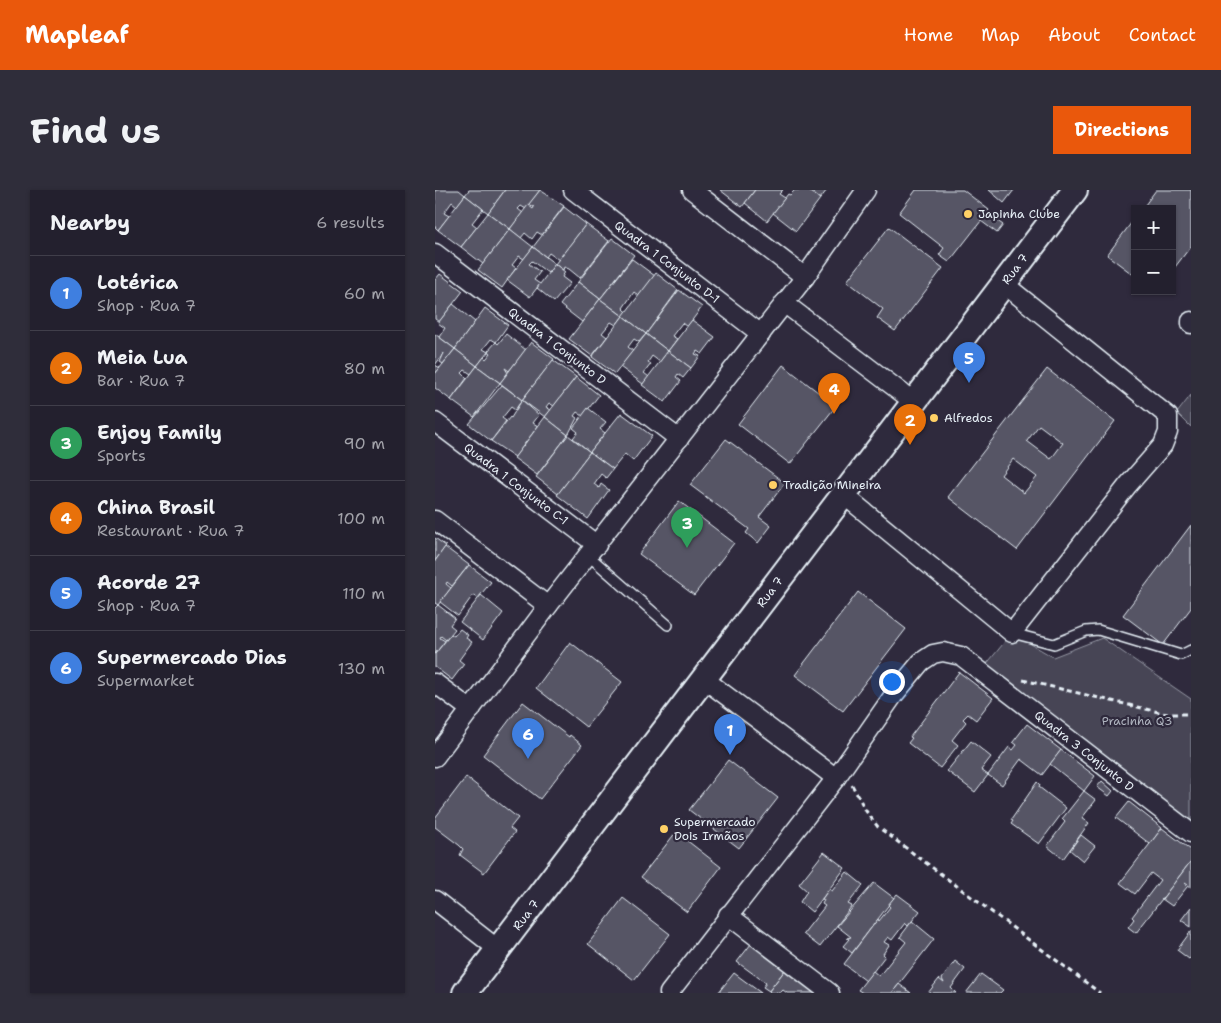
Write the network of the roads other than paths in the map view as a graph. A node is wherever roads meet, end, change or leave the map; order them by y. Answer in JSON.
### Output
{"nodes":[{"id":1,"x":573,"y":190,"type":"edge"},
{"id":2,"x":693,"y":190,"type":"edge"},
{"id":3,"x":866,"y":190,"type":"edge"},
{"id":4,"x":1075,"y":190,"type":"edge"},
{"id":5,"x":435,"y":253,"type":"edge"},
{"id":6,"x":805,"y":277,"type":"junction"},
{"id":7,"x":1004,"y":284,"type":"junction"},
{"id":8,"x":784,"y":303,"type":"junction"},
{"id":9,"x":761,"y":334,"type":"junction"},
{"id":10,"x":914,"y":402,"type":"junction"},
{"id":11,"x":435,"y":422,"type":"edge"},
{"id":12,"x":679,"y":439,"type":"junction"},
{"id":13,"x":844,"y":495,"type":"junction"},
{"id":14,"x":435,"y":520,"type":"edge"},
{"id":15,"x":593,"y":551,"type":"junction"},
{"id":16,"x":548,"y":606,"type":"junction"},
{"id":17,"x":668,"y":625,"type":"dead end"},
{"id":18,"x":1012,"y":633,"type":"junction"},
{"id":19,"x":1191,"y":650,"type":"edge"},
{"id":20,"x":704,"y":679,"type":"junction"},
{"id":21,"x":435,"y":683,"type":"edge"},
{"id":22,"x":471,"y":710,"type":"junction"},
{"id":23,"x":435,"y":757,"type":"edge"},
{"id":24,"x":838,"y":775,"type":"junction"},
{"id":25,"x":1191,"y":834,"type":"edge"},
{"id":26,"x":435,"y":900,"type":"edge"},
{"id":27,"x":728,"y":915,"type":"junction"},
{"id":28,"x":499,"y":950,"type":"junction"},
{"id":29,"x":465,"y":993,"type":"edge"},
{"id":30,"x":669,"y":993,"type":"edge"},
{"id":31,"x":830,"y":993,"type":"edge"}],
"edges":[{"from":1,"to":9,"type":"street","name":"Quadra 1 Conjunto D-1"},
{"from":2,"to":6,"type":"street"},
{"from":3,"to":6,"type":"street"},
{"from":4,"to":7,"type":"main road","name":"Rua 7"},
{"from":5,"to":12,"type":"street","name":"Quadra 1 Conjunto D"},
{"from":6,"to":8,"type":"street"},
{"from":7,"to":10,"type":"main road","name":"Rua 7"},
{"from":7,"to":18,"type":"street"},
{"from":8,"to":9,"type":"street"},
{"from":8,"to":10,"type":"street"},
{"from":9,"to":12,"type":"street"},
{"from":10,"to":13,"type":"main road","name":"Rua 7"},
{"from":11,"to":15,"type":"street","name":"Quadra 1 Conjunto C-1"},
{"from":12,"to":15,"type":"street"},
{"from":13,"to":18,"type":"street"},
{"from":13,"to":20,"type":"main road","name":"Rua 7"},
{"from":14,"to":16,"type":"street"},
{"from":15,"to":16,"type":"street"},
{"from":15,"to":17,"type":"lane"},
{"from":16,"to":22,"type":"street"},
{"from":18,"to":19,"type":"lane"},
{"from":20,"to":24,"type":"street"},
{"from":20,"to":28,"type":"main road","name":"Rua 7"},
{"from":21,"to":22,"type":"street"},
{"from":22,"to":23,"type":"street"},
{"from":24,"to":25,"type":"street","name":"Quadra 3 Conjunto D"},
{"from":24,"to":27,"type":"street"},
{"from":26,"to":28,"type":"street"},
{"from":27,"to":30,"type":"street"},
{"from":27,"to":31,"type":"street"},
{"from":28,"to":29,"type":"main road","name":"Rua 7"}]}
